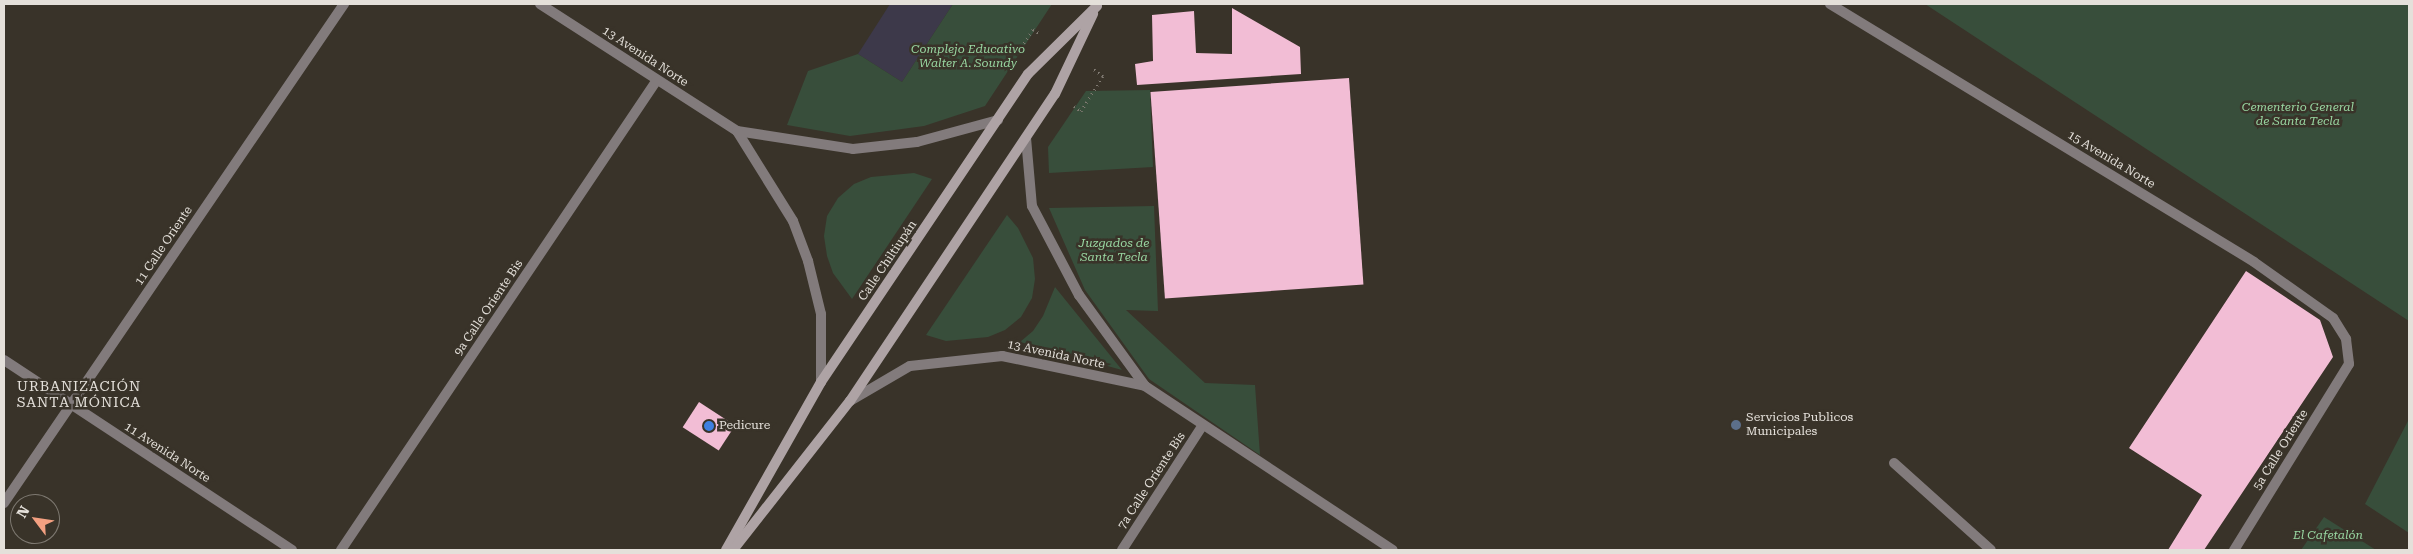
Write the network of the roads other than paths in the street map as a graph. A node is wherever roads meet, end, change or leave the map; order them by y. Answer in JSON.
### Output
{"nodes":[{"id":1,"x":344,"y":4,"type":"edge"},
{"id":2,"x":540,"y":4,"type":"edge"},
{"id":3,"x":1830,"y":4,"type":"edge"},
{"id":4,"x":1098,"y":5,"type":"edge"},
{"id":5,"x":657,"y":80,"type":"junction"},
{"id":6,"x":998,"y":120,"type":"junction"},
{"id":7,"x":737,"y":131,"type":"junction"},
{"id":8,"x":1026,"y":138,"type":"junction"},
{"id":9,"x":4,"y":360,"type":"edge"},
{"id":10,"x":2349,"y":364,"type":"joint"},
{"id":11,"x":821,"y":382,"type":"junction"},
{"id":12,"x":1145,"y":386,"type":"junction"},
{"id":13,"x":850,"y":400,"type":"junction"},
{"id":14,"x":71,"y":404,"type":"junction"},
{"id":15,"x":1204,"y":425,"type":"junction"},
{"id":16,"x":1894,"y":463,"type":"dead end"},
{"id":17,"x":4,"y":503,"type":"edge"},
{"id":18,"x":292,"y":550,"type":"edge"},
{"id":19,"x":340,"y":550,"type":"edge"},
{"id":20,"x":726,"y":550,"type":"edge"},
{"id":21,"x":733,"y":550,"type":"edge"},
{"id":22,"x":1122,"y":550,"type":"edge"},
{"id":23,"x":1393,"y":550,"type":"edge"},
{"id":24,"x":1991,"y":550,"type":"edge"},
{"id":25,"x":2234,"y":550,"type":"edge"}],
"edges":[{"from":1,"to":14,"type":"street","name":"11 Calle Oriente"},
{"from":2,"to":5,"type":"street","name":"13 Avenida Norte"},
{"from":3,"to":10,"type":"street","name":"15 Avenida Norte"},
{"from":4,"to":6,"type":"main road","name":"Calle Chiltiupán"},
{"from":4,"to":8,"type":"main road","name":"Calle Chiltiupán"},
{"from":5,"to":7,"type":"street","name":"13 Avenida Norte"},
{"from":5,"to":19,"type":"street","name":"9a Calle Oriente Bis"},
{"from":6,"to":7,"type":"street","name":"13 Avenida Norte"},
{"from":6,"to":11,"type":"main road","name":"Calle Chiltiupán"},
{"from":7,"to":11,"type":"street","name":"13 Avenida Norte"},
{"from":8,"to":12,"type":"street","name":"13 Avenida Norte"},
{"from":8,"to":13,"type":"main road","name":"Calle Chiltiupán"},
{"from":9,"to":14,"type":"street","name":"11 Avenida Norte"},
{"from":10,"to":25,"type":"street","name":"5a Calle Oriente"},
{"from":11,"to":20,"type":"main road","name":"Calle Chiltiupán"},
{"from":12,"to":13,"type":"street","name":"13 Avenida Norte"},
{"from":12,"to":15,"type":"street","name":"13 Avenida Norte"},
{"from":13,"to":21,"type":"main road","name":"Calle Chiltiupán"},
{"from":14,"to":17,"type":"street","name":"11 Calle Oriente"},
{"from":14,"to":18,"type":"street","name":"11 Avenida Norte"},
{"from":15,"to":22,"type":"street","name":"7a Calle Oriente Bis"},
{"from":15,"to":23,"type":"street","name":"13 Avenida Norte"},
{"from":16,"to":24,"type":"street"}]}
